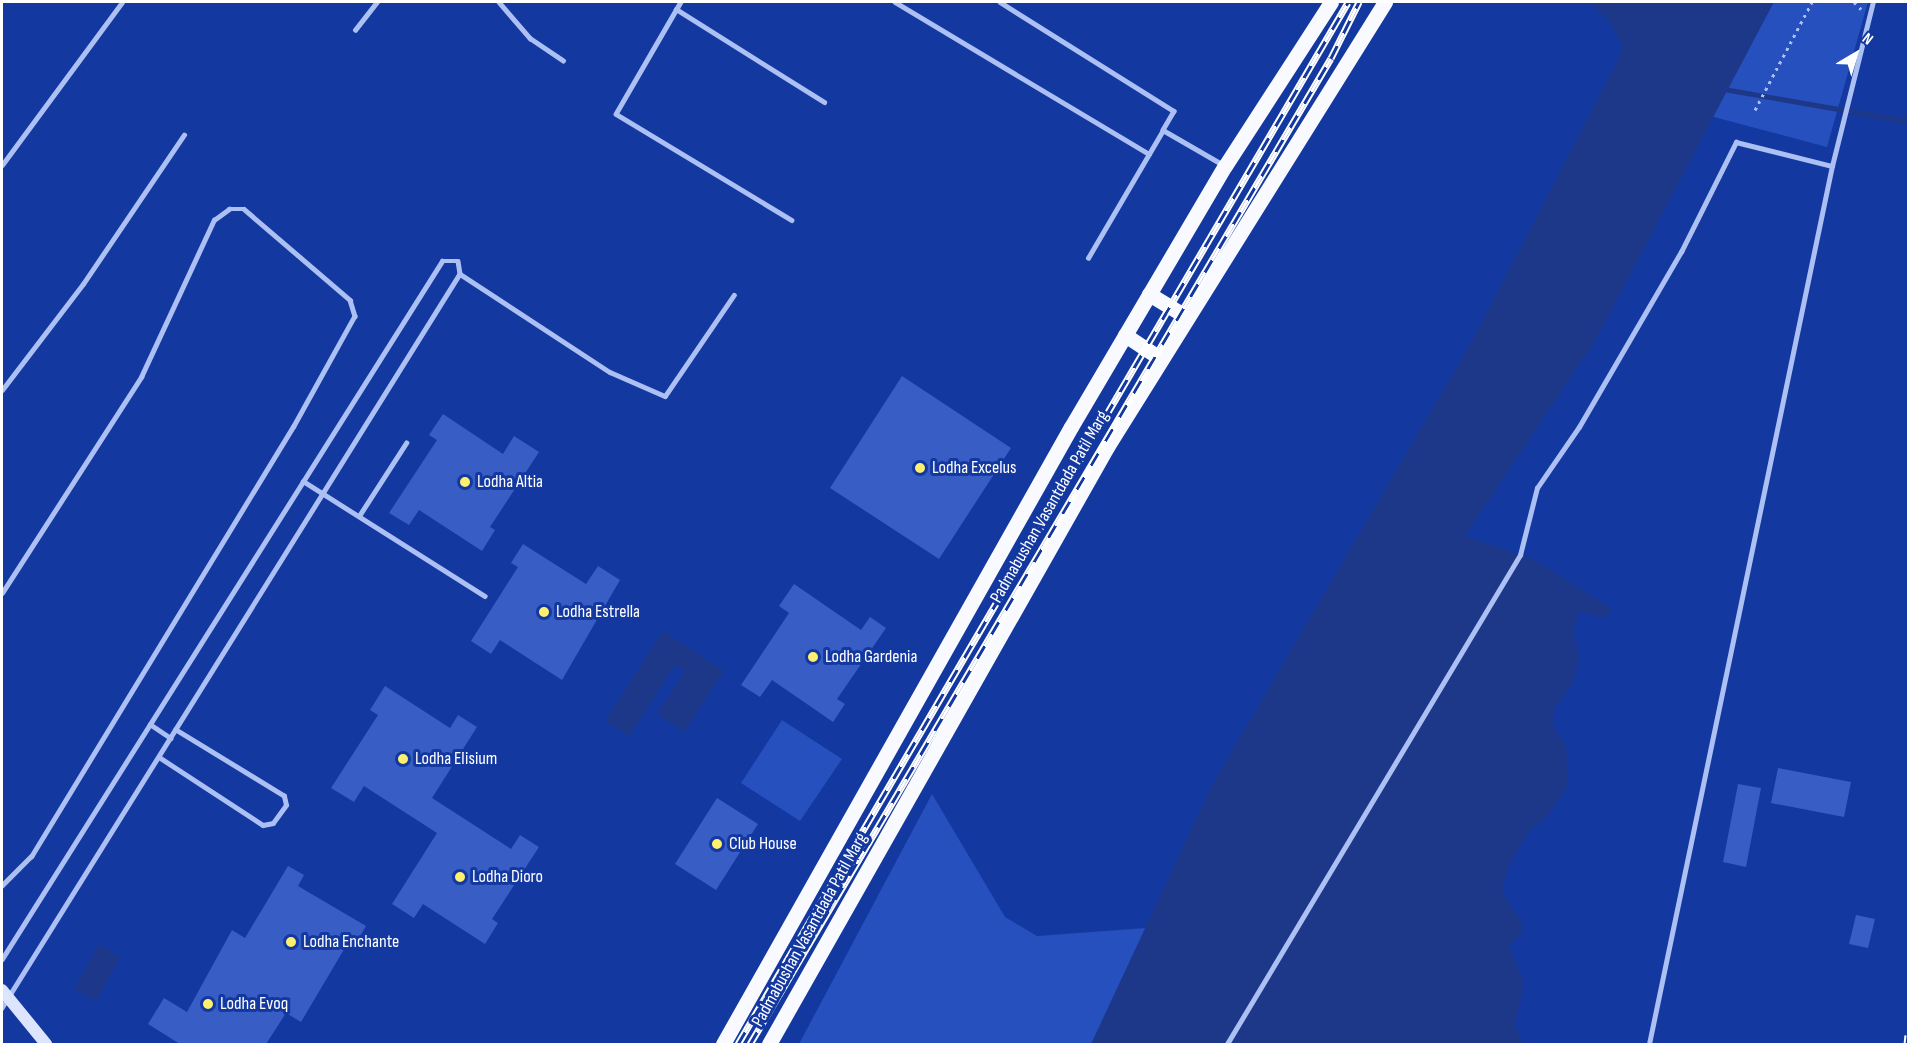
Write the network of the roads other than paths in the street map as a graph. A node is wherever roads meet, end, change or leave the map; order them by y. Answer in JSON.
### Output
{"nodes":[{"id":1,"x":122,"y":2,"type":"edge"},
{"id":2,"x":377,"y":2,"type":"edge"},
{"id":3,"x":499,"y":2,"type":"edge"},
{"id":4,"x":681,"y":2,"type":"edge"},
{"id":5,"x":896,"y":2,"type":"edge"},
{"id":6,"x":1000,"y":2,"type":"edge"},
{"id":7,"x":1330,"y":2,"type":"edge"},
{"id":8,"x":1385,"y":2,"type":"edge"},
{"id":9,"x":1873,"y":2,"type":"edge"},
{"id":10,"x":676,"y":9,"type":"junction"},
{"id":11,"x":355,"y":30,"type":"dead end"},
{"id":12,"x":563,"y":60,"type":"dead end"},
{"id":13,"x":824,"y":102,"type":"dead end"},
{"id":14,"x":1163,"y":130,"type":"junction"},
{"id":15,"x":184,"y":135,"type":"dead end"},
{"id":16,"x":1149,"y":154,"type":"junction"},
{"id":17,"x":2,"y":165,"type":"edge"},
{"id":18,"x":1225,"y":166,"type":"junction"},
{"id":19,"x":1832,"y":166,"type":"junction"},
{"id":20,"x":792,"y":220,"type":"dead end"},
{"id":21,"x":1088,"y":258,"type":"dead end"},
{"id":22,"x":460,"y":274,"type":"junction"},
{"id":23,"x":1149,"y":294,"type":"junction"},
{"id":24,"x":734,"y":295,"type":"dead end"},
{"id":25,"x":1187,"y":317,"type":"junction"},
{"id":26,"x":1125,"y":335,"type":"junction"},
{"id":27,"x":1161,"y":359,"type":"junction"},
{"id":28,"x":2,"y":390,"type":"edge"},
{"id":29,"x":406,"y":443,"type":"dead end"},
{"id":30,"x":303,"y":481,"type":"junction"},
{"id":31,"x":323,"y":493,"type":"junction"},
{"id":32,"x":359,"y":516,"type":"junction"},
{"id":33,"x":2,"y":593,"type":"edge"},
{"id":34,"x":485,"y":596,"type":"dead end"},
{"id":35,"x":150,"y":724,"type":"junction"},
{"id":36,"x":176,"y":730,"type":"junction"},
{"id":37,"x":171,"y":738,"type":"junction"},
{"id":38,"x":159,"y":757,"type":"junction"},
{"id":39,"x":2,"y":886,"type":"edge"},
{"id":40,"x":2,"y":959,"type":"edge"},
{"id":41,"x":4,"y":999,"type":"edge"},
{"id":42,"x":46,"y":1044,"type":"edge"},
{"id":43,"x":723,"y":1044,"type":"edge"},
{"id":44,"x":769,"y":1044,"type":"edge"},
{"id":45,"x":1227,"y":1044,"type":"edge"},
{"id":46,"x":1649,"y":1044,"type":"edge"}],
"edges":[{"from":1,"to":17,"type":"lane"},
{"from":2,"to":11,"type":"lane"},
{"from":3,"to":12,"type":"lane"},
{"from":4,"to":10,"type":"lane"},
{"from":5,"to":16,"type":"lane"},
{"from":6,"to":14,"type":"lane"},
{"from":7,"to":18,"type":"main road","name":"Padmabushan Vasantdada Patil Marg"},
{"from":8,"to":25,"type":"main road","name":"Padmabushan Vasantdada Patil Marg"},
{"from":9,"to":19,"type":"lane"},
{"from":10,"to":13,"type":"lane"},
{"from":10,"to":20,"type":"lane"},
{"from":14,"to":16,"type":"lane"},
{"from":14,"to":18,"type":"lane"},
{"from":15,"to":28,"type":"lane"},
{"from":16,"to":21,"type":"lane"},
{"from":18,"to":23,"type":"main road","name":"Padmabushan Vasantdada Patil Marg"},
{"from":19,"to":45,"type":"lane"},
{"from":19,"to":46,"type":"lane"},
{"from":22,"to":24,"type":"lane"},
{"from":22,"to":30,"type":"lane"},
{"from":22,"to":31,"type":"lane"},
{"from":23,"to":25,"type":"main road"},
{"from":23,"to":26,"type":"main road","name":"Padmabushan Vasantdada Patil Marg"},
{"from":25,"to":27,"type":"main road","name":"Padmabushan Vasantdada Patil Marg"},
{"from":26,"to":27,"type":"main road"},
{"from":26,"to":43,"type":"main road","name":"Padmabushan Vasantdada Patil Marg"},
{"from":27,"to":44,"type":"main road","name":"Padmabushan Vasantdada Patil Marg"},
{"from":29,"to":32,"type":"lane"},
{"from":30,"to":31,"type":"lane"},
{"from":30,"to":35,"type":"lane"},
{"from":31,"to":32,"type":"lane"},
{"from":31,"to":36,"type":"lane"},
{"from":32,"to":34,"type":"lane"},
{"from":33,"to":39,"type":"lane"},
{"from":35,"to":37,"type":"lane"},
{"from":35,"to":40,"type":"lane"},
{"from":36,"to":37,"type":"lane"},
{"from":36,"to":38,"type":"lane"},
{"from":37,"to":38,"type":"lane"},
{"from":38,"to":41,"type":"lane"},
{"from":41,"to":42,"type":"main road"}]}
